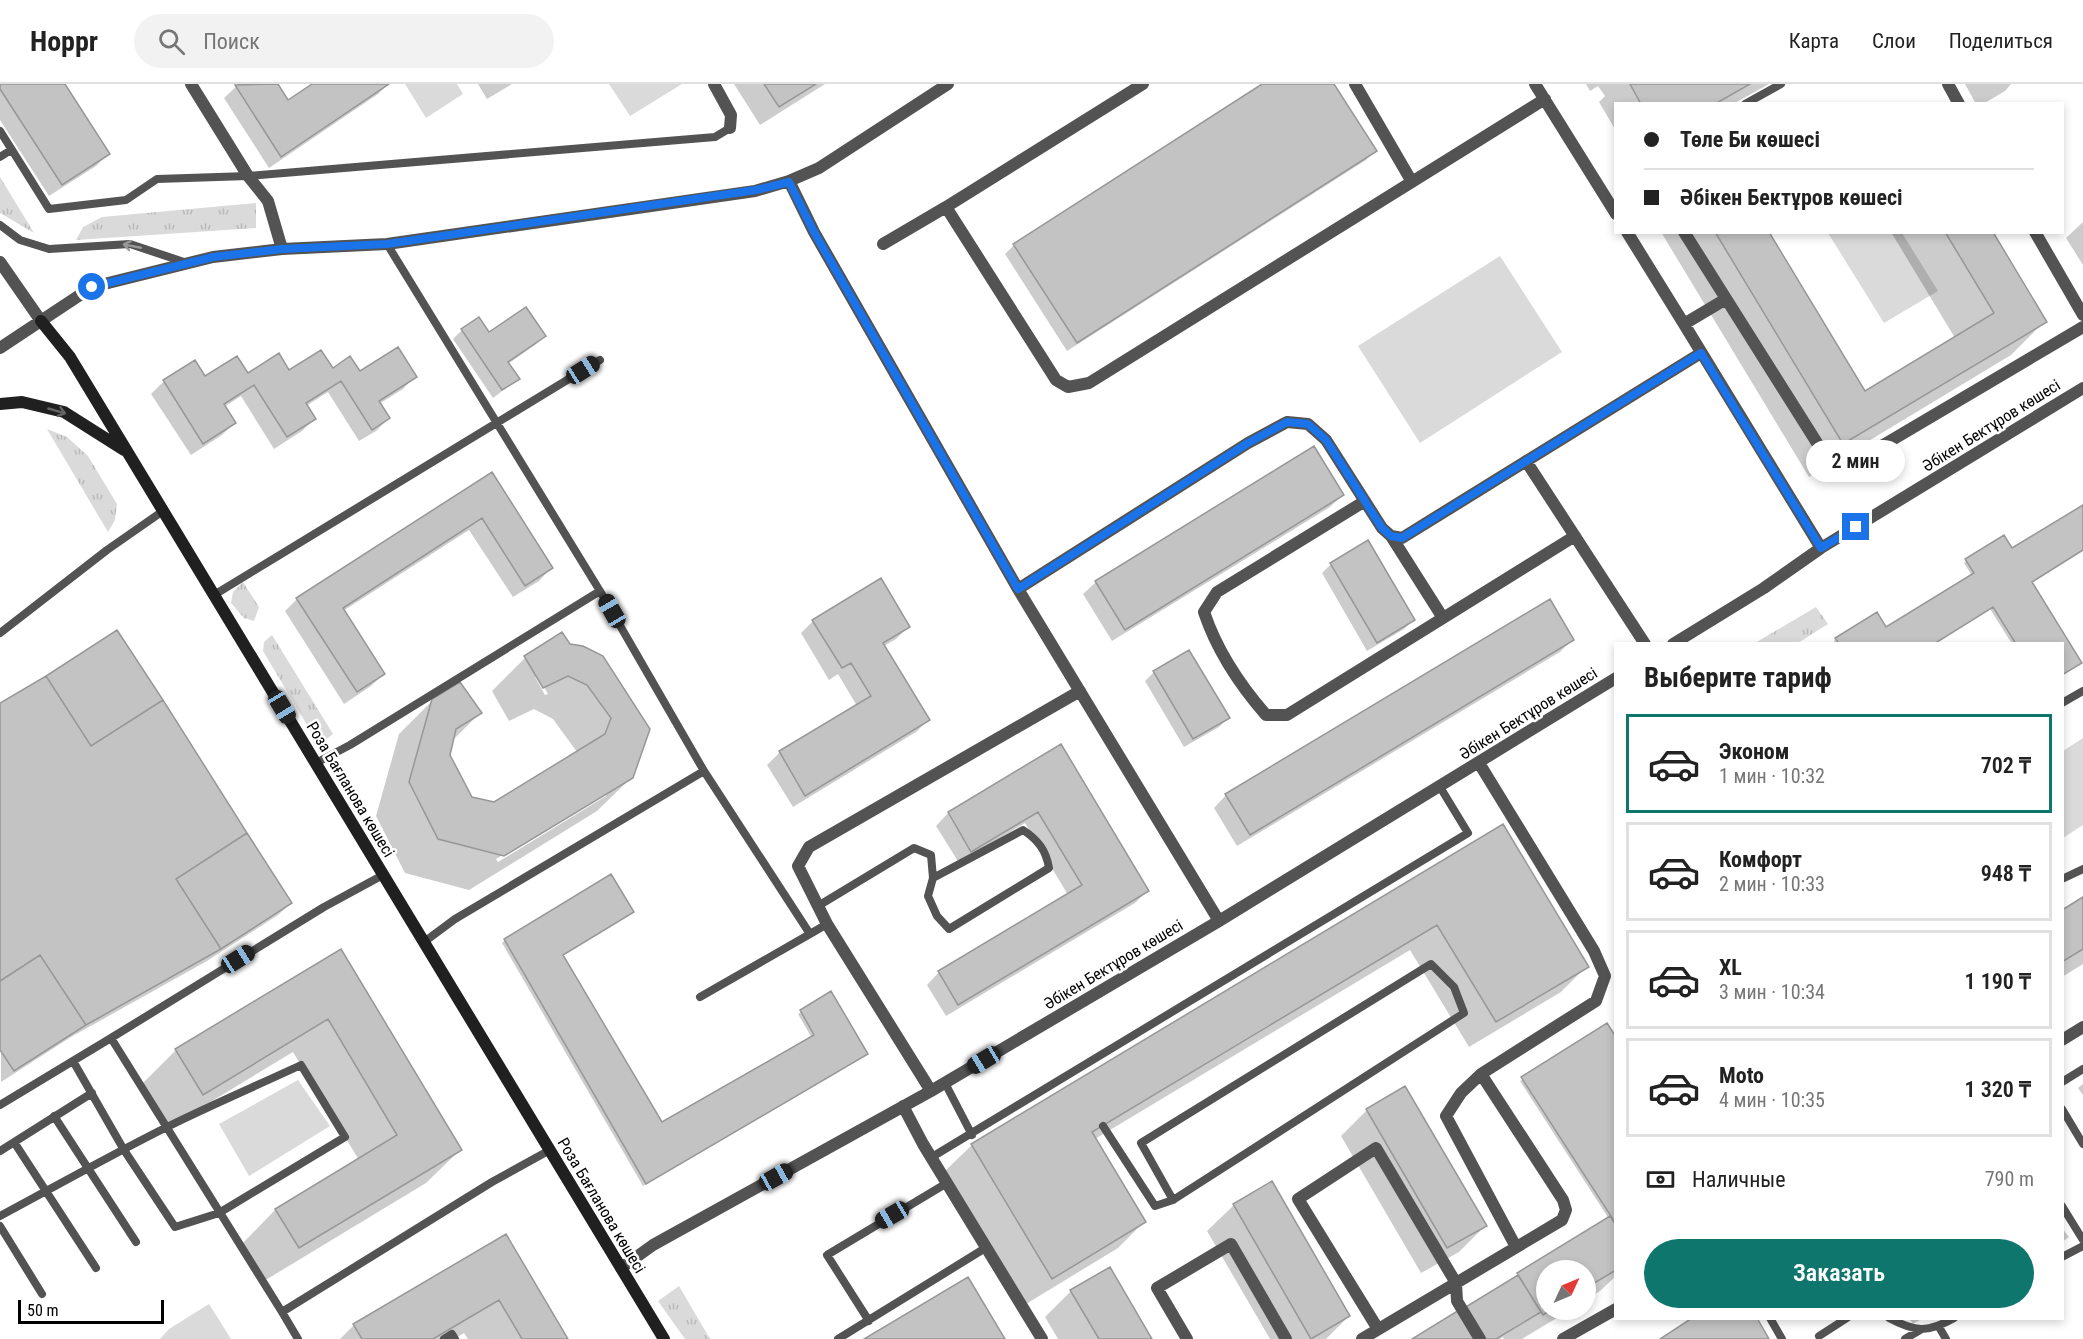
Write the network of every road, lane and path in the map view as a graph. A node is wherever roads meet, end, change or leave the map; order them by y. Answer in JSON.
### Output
{"nodes":[{"id":1,"x":190,"y":84,"type":"edge"},
{"id":2,"x":714,"y":84,"type":"edge"},
{"id":3,"x":948,"y":84,"type":"edge"},
{"id":4,"x":1143,"y":84,"type":"edge"},
{"id":5,"x":1355,"y":84,"type":"edge"},
{"id":6,"x":1536,"y":84,"type":"edge"},
{"id":7,"x":1781,"y":84,"type":"edge"},
{"id":8,"x":1947,"y":84,"type":"edge"},
{"id":9,"x":1545,"y":99,"type":"junction"},
{"id":10,"x":1748,"y":102,"type":"edge"},
{"id":11,"x":1958,"y":102,"type":"edge"},
{"id":12,"x":730,"y":128,"type":"joint"},
{"id":13,"x":0,"y":131,"type":"edge"},
{"id":14,"x":11,"y":150,"type":"junction"},
{"id":15,"x":0,"y":157,"type":"edge"},
{"id":16,"x":248,"y":176,"type":"junction"},
{"id":17,"x":789,"y":182,"type":"junction"},
{"id":18,"x":1412,"y":182,"type":"junction"},
{"id":19,"x":1612,"y":201,"type":"edge"},
{"id":20,"x":946,"y":207,"type":"junction"},
{"id":21,"x":0,"y":225,"type":"edge"},
{"id":22,"x":1628,"y":234,"type":"edge"},
{"id":23,"x":1685,"y":234,"type":"edge"},
{"id":24,"x":2036,"y":234,"type":"edge"},
{"id":25,"x":387,"y":244,"type":"junction"},
{"id":26,"x":883,"y":244,"type":"dead end"},
{"id":27,"x":282,"y":249,"type":"junction"},
{"id":28,"x":0,"y":262,"type":"edge"},
{"id":29,"x":188,"y":264,"type":"junction"},
{"id":30,"x":1726,"y":299,"type":"junction"},
{"id":31,"x":2083,"y":315,"type":"edge"},
{"id":32,"x":41,"y":321,"type":"junction"},
{"id":33,"x":1684,"y":324,"type":"junction"},
{"id":34,"x":2083,"y":327,"type":"edge"},
{"id":35,"x":0,"y":348,"type":"edge"},
{"id":36,"x":1701,"y":353,"type":"junction"},
{"id":37,"x":600,"y":360,"type":"dead end"},
{"id":38,"x":2083,"y":388,"type":"edge"},
{"id":39,"x":0,"y":404,"type":"edge"},
{"id":40,"x":497,"y":423,"type":"junction"},
{"id":41,"x":128,"y":453,"type":"junction"},
{"id":42,"x":1526,"y":461,"type":"junction"},
{"id":43,"x":1365,"y":501,"type":"junction"},
{"id":44,"x":163,"y":511,"type":"junction"},
{"id":45,"x":1391,"y":536,"type":"junction"},
{"id":46,"x":1575,"y":536,"type":"junction"},
{"id":47,"x":1821,"y":548,"type":"junction"},
{"id":48,"x":1018,"y":589,"type":"junction"},
{"id":49,"x":600,"y":591,"type":"junction"},
{"id":50,"x":214,"y":595,"type":"junction"},
{"id":51,"x":1443,"y":618,"type":"junction"},
{"id":52,"x":0,"y":633,"type":"edge"},
{"id":53,"x":1644,"y":642,"type":"edge"},
{"id":54,"x":1676,"y":642,"type":"edge"},
{"id":55,"x":1614,"y":679,"type":"edge"},
{"id":56,"x":1080,"y":691,"type":"junction"},
{"id":57,"x":2083,"y":691,"type":"edge"},
{"id":58,"x":2064,"y":702,"type":"edge"},
{"id":59,"x":316,"y":763,"type":"junction"},
{"id":60,"x":1479,"y":763,"type":"junction"},
{"id":61,"x":704,"y":771,"type":"junction"},
{"id":62,"x":1440,"y":787,"type":"junction"},
{"id":63,"x":2083,"y":868,"type":"edge"},
{"id":64,"x":383,"y":875,"type":"junction"},
{"id":65,"x":933,"y":878,"type":"junction"},
{"id":66,"x":2064,"y":878,"type":"edge"},
{"id":67,"x":818,"y":906,"type":"junction"},
{"id":68,"x":1219,"y":921,"type":"junction"},
{"id":69,"x":827,"y":924,"type":"junction"},
{"id":70,"x":810,"y":934,"type":"junction"},
{"id":71,"x":424,"y":942,"type":"junction"},
{"id":72,"x":700,"y":997,"type":"dead end"},
{"id":73,"x":2083,"y":1027,"type":"edge"},
{"id":74,"x":111,"y":1038,"type":"junction"},
{"id":75,"x":2064,"y":1039,"type":"edge"},
{"id":76,"x":73,"y":1061,"type":"junction"},
{"id":77,"x":2083,"y":1069,"type":"edge"},
{"id":78,"x":1481,"y":1074,"type":"junction"},
{"id":79,"x":2064,"y":1081,"type":"edge"},
{"id":80,"x":945,"y":1083,"type":"junction"},
{"id":81,"x":931,"y":1091,"type":"junction"},
{"id":82,"x":0,"y":1092,"type":"edge"},
{"id":83,"x":92,"y":1093,"type":"junction"},
{"id":84,"x":3,"y":1103,"type":"edge"},
{"id":85,"x":903,"y":1106,"type":"junction"},
{"id":86,"x":2064,"y":1112,"type":"edge"},
{"id":87,"x":54,"y":1116,"type":"junction"},
{"id":88,"x":1103,"y":1125,"type":"dead end"},
{"id":89,"x":167,"y":1127,"type":"junction"},
{"id":90,"x":972,"y":1135,"type":"junction"},
{"id":91,"x":14,"y":1142,"type":"junction"},
{"id":92,"x":2083,"y":1144,"type":"edge"},
{"id":93,"x":124,"y":1150,"type":"junction"},
{"id":94,"x":550,"y":1150,"type":"junction"},
{"id":95,"x":0,"y":1151,"type":"edge"},
{"id":96,"x":932,"y":1157,"type":"junction"},
{"id":97,"x":89,"y":1169,"type":"junction"},
{"id":98,"x":947,"y":1184,"type":"junction"},
{"id":99,"x":46,"y":1192,"type":"junction"},
{"id":100,"x":1173,"y":1200,"type":"junction"},
{"id":101,"x":2064,"y":1209,"type":"edge"},
{"id":102,"x":219,"y":1213,"type":"junction"},
{"id":103,"x":0,"y":1216,"type":"edge"},
{"id":104,"x":0,"y":1226,"type":"edge"},
{"id":105,"x":2083,"y":1240,"type":"edge"},
{"id":106,"x":136,"y":1242,"type":"dead end"},
{"id":107,"x":2083,"y":1246,"type":"edge"},
{"id":108,"x":987,"y":1247,"type":"junction"},
{"id":109,"x":1516,"y":1247,"type":"junction"},
{"id":110,"x":2064,"y":1256,"type":"edge"},
{"id":111,"x":96,"y":1268,"type":"dead end"},
{"id":112,"x":621,"y":1268,"type":"junction"},
{"id":113,"x":1456,"y":1283,"type":"junction"},
{"id":114,"x":42,"y":1294,"type":"dead end"},
{"id":115,"x":1614,"y":1310,"type":"edge"},
{"id":116,"x":282,"y":1312,"type":"junction"},
{"id":117,"x":1771,"y":1320,"type":"edge"},
{"id":118,"x":1844,"y":1320,"type":"edge"},
{"id":119,"x":1894,"y":1320,"type":"edge"},
{"id":120,"x":1951,"y":1320,"type":"edge"},
{"id":121,"x":869,"y":1321,"type":"junction"},
{"id":122,"x":1939,"y":1327,"type":"junction"},
{"id":123,"x":1378,"y":1329,"type":"junction"},
{"id":124,"x":1920,"y":1330,"type":"junction"},
{"id":125,"x":1819,"y":1336,"type":"dead end"},
{"id":126,"x":298,"y":1339,"type":"edge"},
{"id":127,"x":444,"y":1339,"type":"edge"},
{"id":128,"x":455,"y":1339,"type":"edge"},
{"id":129,"x":664,"y":1339,"type":"edge"},
{"id":130,"x":838,"y":1339,"type":"edge"},
{"id":131,"x":1042,"y":1339,"type":"edge"},
{"id":132,"x":1187,"y":1339,"type":"edge"},
{"id":133,"x":1286,"y":1339,"type":"edge"},
{"id":134,"x":1362,"y":1339,"type":"edge"},
{"id":135,"x":1480,"y":1339,"type":"edge"},
{"id":136,"x":1563,"y":1339,"type":"edge"},
{"id":137,"x":1782,"y":1339,"type":"edge"},
{"id":138,"x":1905,"y":1339,"type":"edge"},
{"id":139,"x":1946,"y":1339,"type":"edge"}],
"edges":[{"from":1,"to":16,"type":"street"},
{"from":2,"to":12,"type":"street"},
{"from":3,"to":17,"type":"street"},
{"from":4,"to":20,"type":"street"},
{"from":5,"to":18,"type":"street"},
{"from":6,"to":9,"type":"street"},
{"from":7,"to":10,"type":"lane"},
{"from":8,"to":11,"type":"street"},
{"from":9,"to":18,"type":"street"},
{"from":9,"to":19,"type":"street"},
{"from":12,"to":16,"type":"lane"},
{"from":13,"to":14,"type":"lane"},
{"from":14,"to":15,"type":"lane"},
{"from":14,"to":16,"type":"lane"},
{"from":16,"to":27,"type":"street"},
{"from":17,"to":25,"type":"street"},
{"from":17,"to":48,"type":"street"},
{"from":18,"to":20,"type":"street"},
{"from":20,"to":26,"type":"street"},
{"from":29,"to":21,"type":"lane","one_way":true},
{"from":22,"to":33,"type":"street"},
{"from":23,"to":30,"type":"street"},
{"from":24,"to":31,"type":"street"},
{"from":25,"to":27,"type":"street"},
{"from":25,"to":40,"type":"lane"},
{"from":27,"to":29,"type":"street"},
{"from":28,"to":32,"type":"street","name":"Роза Бағланова көшесі"},
{"from":29,"to":32,"type":"street"},
{"from":30,"to":33,"type":"street"},
{"from":30,"to":34,"type":"street"},
{"from":32,"to":35,"type":"street"},
{"from":32,"to":41,"type":"street","name":"Роза Бағланова көшесі"},
{"from":33,"to":36,"type":"street"},
{"from":36,"to":42,"type":"street"},
{"from":36,"to":47,"type":"street"},
{"from":37,"to":40,"type":"lane"},
{"from":38,"to":47,"type":"street","name":"Әбікен Бектұров көшесі"},
{"from":39,"to":41,"type":"street","one_way":true},
{"from":40,"to":49,"type":"lane"},
{"from":40,"to":50,"type":"lane"},
{"from":41,"to":44,"type":"street","name":"Роза Бағланова көшесі"},
{"from":42,"to":45,"type":"street"},
{"from":42,"to":46,"type":"street"},
{"from":43,"to":45,"type":"street"},
{"from":43,"to":48,"type":"street"},
{"from":43,"to":51,"type":"street"},
{"from":44,"to":50,"type":"street","name":"Роза Бағланова көшесі"},
{"from":44,"to":52,"type":"lane"},
{"from":45,"to":51,"type":"street"},
{"from":46,"to":51,"type":"street"},
{"from":46,"to":53,"type":"street"},
{"from":47,"to":54,"type":"street","name":"Әбікен Бектұров көшесі"},
{"from":48,"to":56,"type":"street"},
{"from":49,"to":59,"type":"lane"},
{"from":49,"to":61,"type":"lane"},
{"from":50,"to":59,"type":"street","name":"Роза Бағланова көшесі"},
{"from":55,"to":60,"type":"street","name":"Әбікен Бектұров көшесі"},
{"from":56,"to":67,"type":"street"},
{"from":56,"to":68,"type":"street"},
{"from":57,"to":58,"type":"lane"},
{"from":59,"to":64,"type":"street","name":"Роза Бағланова көшесі"},
{"from":60,"to":62,"type":"street","name":"Әбікен Бектұров көшесі"},
{"from":60,"to":78,"type":"street"},
{"from":61,"to":70,"type":"lane"},
{"from":61,"to":71,"type":"lane"},
{"from":62,"to":68,"type":"street","name":"Әбікен Бектұров көшесі"},
{"from":62,"to":90,"type":"lane"},
{"from":63,"to":66,"type":"lane"},
{"from":64,"to":71,"type":"street","name":"Роза Бағланова көшесі"},
{"from":64,"to":74,"type":"lane"},
{"from":65,"to":65,"type":"lane"},
{"from":65,"to":67,"type":"lane"},
{"from":67,"to":69,"type":"street"},
{"from":68,"to":80,"type":"street","name":"Әбікен Бектұров көшесі"},
{"from":69,"to":70,"type":"lane"},
{"from":69,"to":81,"type":"street"},
{"from":70,"to":72,"type":"lane"},
{"from":71,"to":94,"type":"street","name":"Роза Бағланова көшесі"},
{"from":73,"to":75,"type":"street"},
{"from":74,"to":76,"type":"lane"},
{"from":74,"to":89,"type":"lane"},
{"from":76,"to":83,"type":"lane"},
{"from":76,"to":84,"type":"lane"},
{"from":77,"to":79,"type":"lane"},
{"from":78,"to":109,"type":"street"},
{"from":78,"to":109,"type":"street"},
{"from":80,"to":81,"type":"street","name":"Әбікен Бектұров көшесі"},
{"from":80,"to":90,"type":"lane"},
{"from":81,"to":85,"type":"street","name":"Әбікен Бектұров көшесі"},
{"from":82,"to":84,"type":"lane"},
{"from":83,"to":87,"type":"lane"},
{"from":83,"to":93,"type":"lane"},
{"from":85,"to":96,"type":"street"},
{"from":85,"to":112,"type":"street","name":"Әбікен Бектұров көшесі"},
{"from":86,"to":92,"type":"lane"},
{"from":87,"to":91,"type":"lane"},
{"from":87,"to":97,"type":"lane"},
{"from":88,"to":100,"type":"lane"},
{"from":89,"to":93,"type":"lane"},
{"from":89,"to":102,"type":"lane"},
{"from":89,"to":102,"type":"lane"},
{"from":90,"to":96,"type":"lane"},
{"from":91,"to":95,"type":"lane"},
{"from":91,"to":99,"type":"lane"},
{"from":93,"to":97,"type":"lane"},
{"from":93,"to":102,"type":"lane"},
{"from":94,"to":112,"type":"street","name":"Роза Бағланова көшесі"},
{"from":94,"to":116,"type":"lane"},
{"from":96,"to":98,"type":"street"},
{"from":97,"to":99,"type":"lane"},
{"from":97,"to":106,"type":"lane"},
{"from":98,"to":108,"type":"street"},
{"from":98,"to":121,"type":"lane"},
{"from":99,"to":103,"type":"lane"},
{"from":99,"to":111,"type":"lane"},
{"from":100,"to":100,"type":"lane"},
{"from":101,"to":105,"type":"lane"},
{"from":102,"to":116,"type":"lane"},
{"from":104,"to":114,"type":"lane"},
{"from":107,"to":110,"type":"lane"},
{"from":108,"to":121,"type":"lane"},
{"from":108,"to":131,"type":"street"},
{"from":109,"to":113,"type":"street"},
{"from":112,"to":129,"type":"street","name":"Роза Бағланова көшесі"},
{"from":113,"to":123,"type":"street"},
{"from":113,"to":123,"type":"street"},
{"from":113,"to":135,"type":"street"},
{"from":115,"to":136,"type":"street"},
{"from":116,"to":126,"type":"lane"},
{"from":117,"to":137,"type":"lane"},
{"from":118,"to":125,"type":"lane"},
{"from":119,"to":124,"type":"lane"},
{"from":120,"to":122,"type":"lane"},
{"from":121,"to":130,"type":"lane"},
{"from":122,"to":124,"type":"lane"},
{"from":122,"to":139,"type":"lane"},
{"from":123,"to":134,"type":"street"},
{"from":124,"to":138,"type":"lane"},
{"from":127,"to":128,"type":"lane"},
{"from":132,"to":133,"type":"street"}]}
